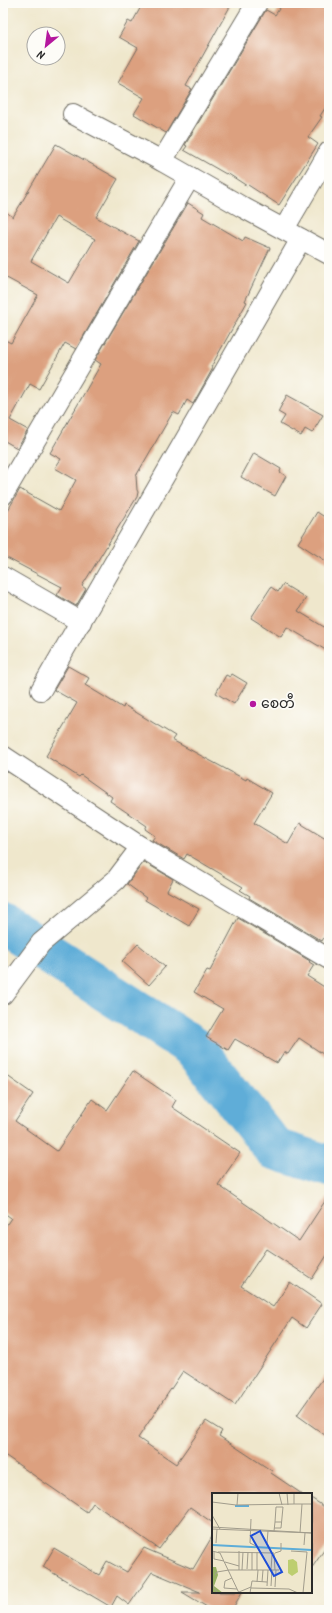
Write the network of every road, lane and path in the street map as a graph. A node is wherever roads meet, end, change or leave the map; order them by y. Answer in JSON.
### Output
{"nodes":[{"id":1,"x":257,"y":3,"type":"edge"},
{"id":2,"x":73,"y":114,"type":"dead end"},
{"id":3,"x":329,"y":152,"type":"edge"},
{"id":4,"x":162,"y":161,"type":"junction"},
{"id":5,"x":190,"y":177,"type":"junction"},
{"id":6,"x":284,"y":230,"type":"junction"},
{"id":7,"x":301,"y":239,"type":"junction"},
{"id":8,"x":329,"y":254,"type":"edge"},
{"id":9,"x":3,"y":495,"type":"edge"},
{"id":10,"x":3,"y":577,"type":"edge"},
{"id":11,"x":81,"y":622,"type":"junction"},
{"id":12,"x":41,"y":690,"type":"dead end"},
{"id":13,"x":3,"y":756,"type":"edge"},
{"id":14,"x":141,"y":847,"type":"junction"},
{"id":15,"x":329,"y":959,"type":"edge"},
{"id":16,"x":7,"y":989,"type":"edge"}],
"edges":[{"from":1,"to":4,"type":"street"},
{"from":2,"to":4,"type":"street"},
{"from":3,"to":6,"type":"street"},
{"from":4,"to":5,"type":"street"},
{"from":5,"to":6,"type":"street"},
{"from":5,"to":9,"type":"street"},
{"from":6,"to":7,"type":"street"},
{"from":7,"to":8,"type":"street"},
{"from":7,"to":11,"type":"street"},
{"from":10,"to":11,"type":"street"},
{"from":11,"to":12,"type":"street"},
{"from":13,"to":14,"type":"street"},
{"from":14,"to":15,"type":"street"},
{"from":14,"to":16,"type":"street"}]}
